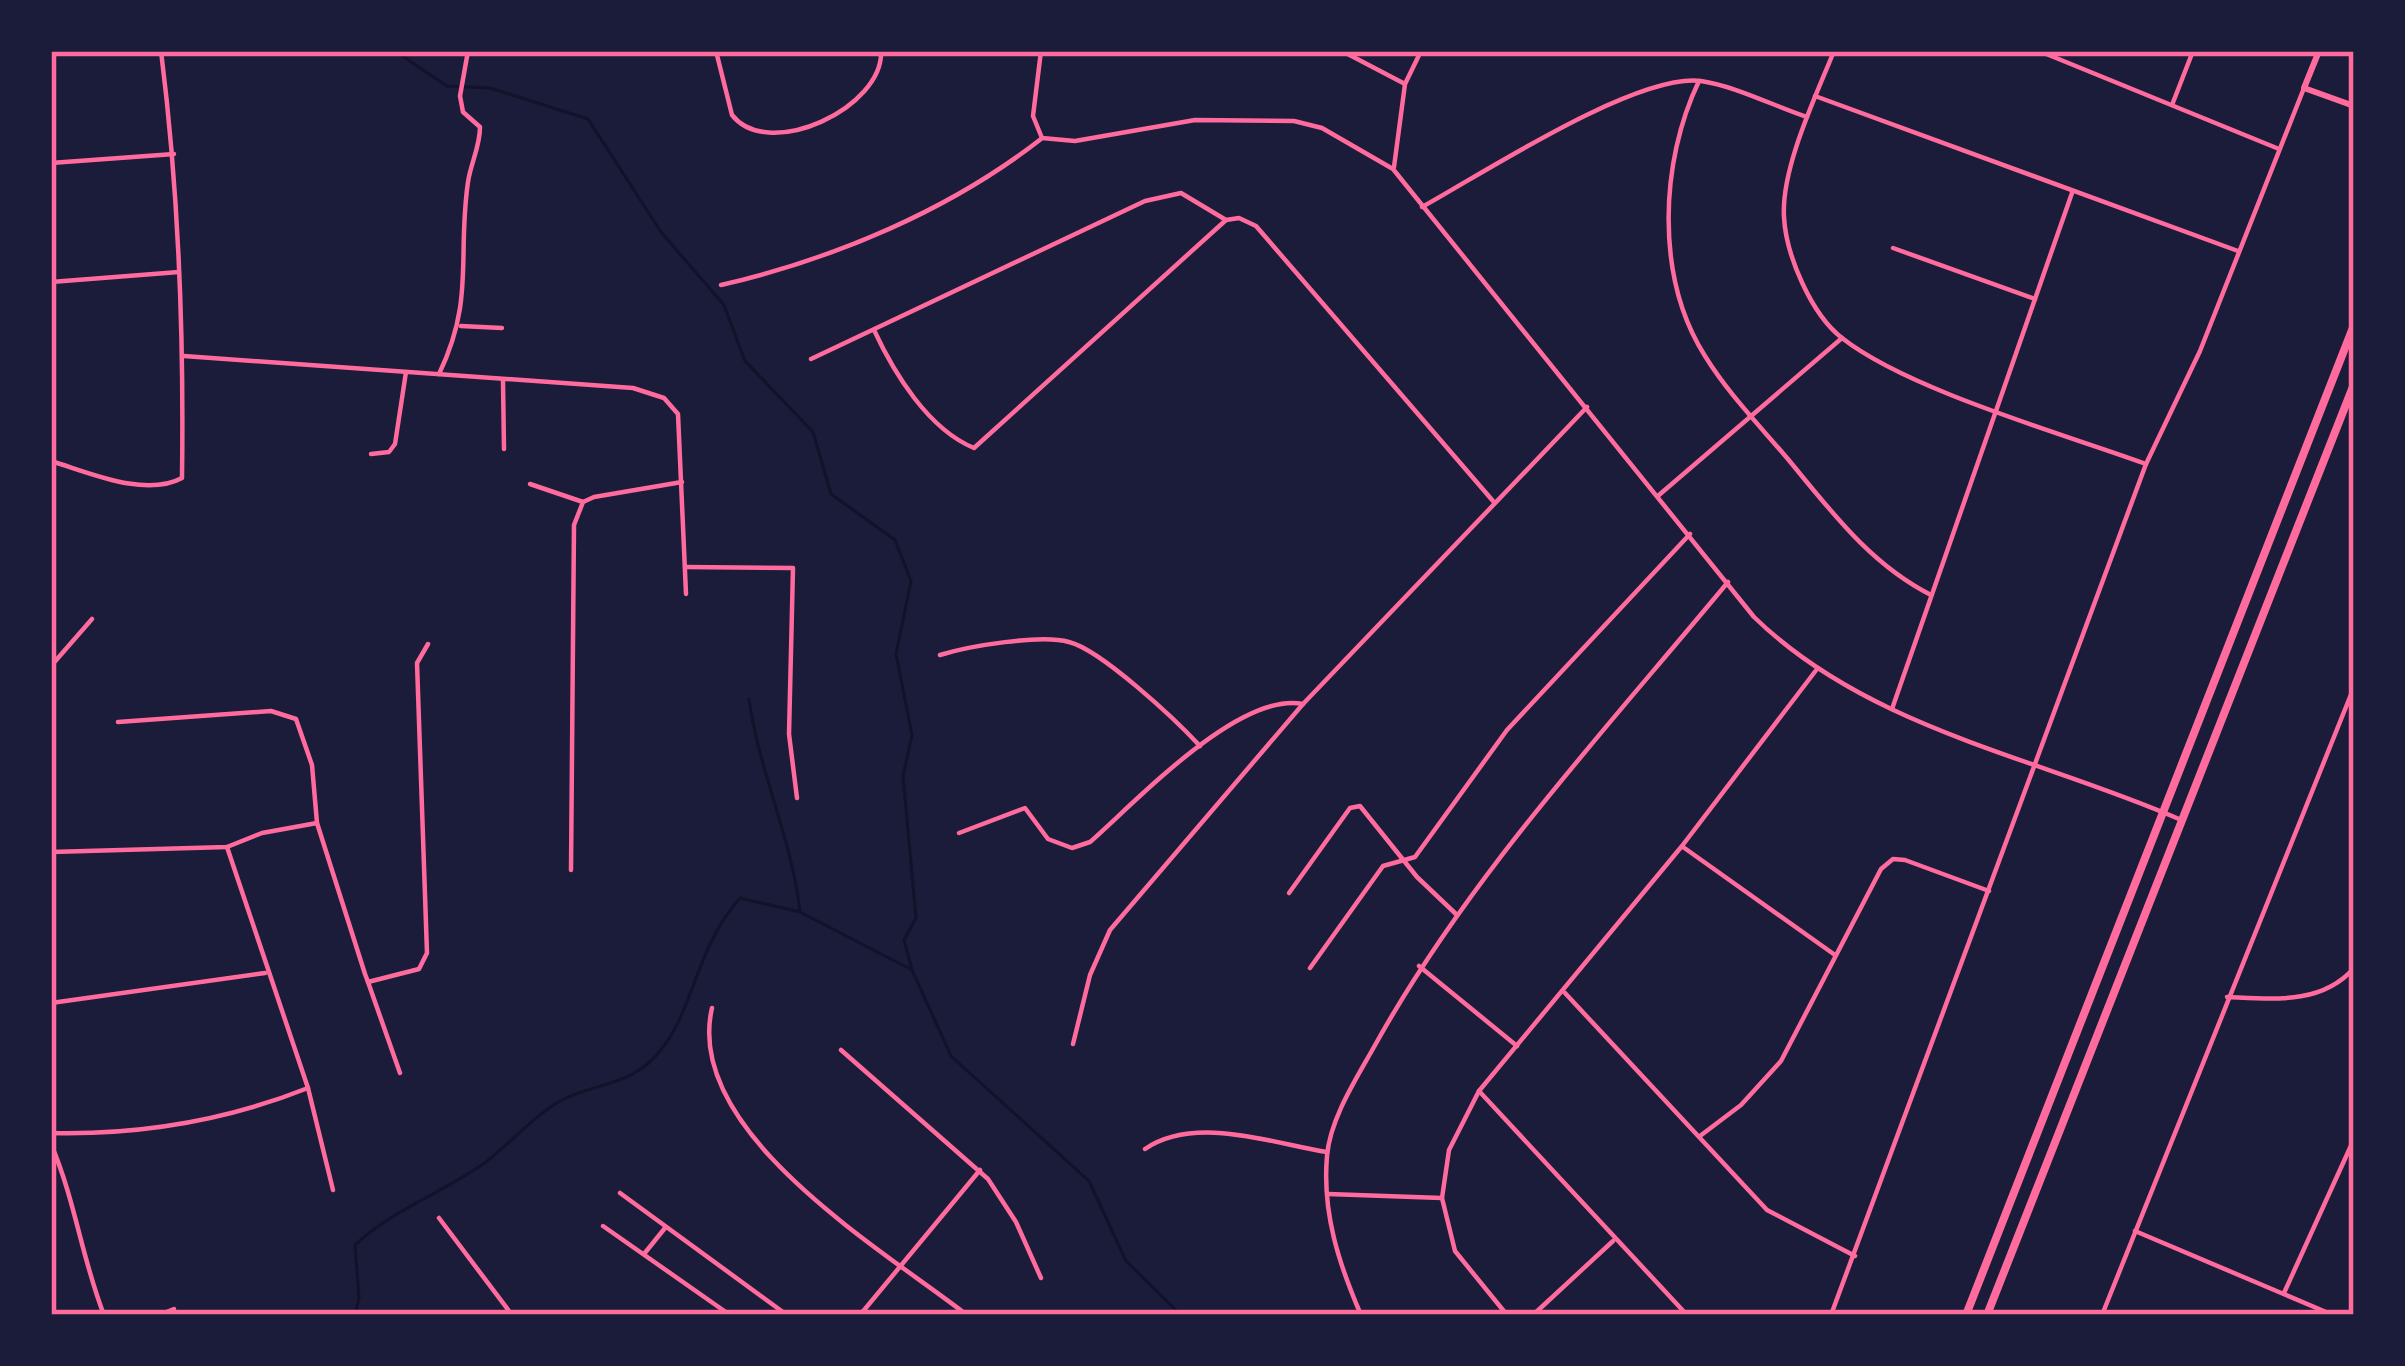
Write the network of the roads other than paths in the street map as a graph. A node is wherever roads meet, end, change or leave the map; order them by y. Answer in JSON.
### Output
{"nodes":[{"id":1,"x":161,"y":51,"type":"edge"},
{"id":2,"x":468,"y":51,"type":"edge"},
{"id":3,"x":716,"y":51,"type":"edge"},
{"id":4,"x":881,"y":51,"type":"edge"},
{"id":5,"x":1041,"y":51,"type":"edge"},
{"id":6,"x":1342,"y":51,"type":"edge"},
{"id":7,"x":1421,"y":51,"type":"edge"},
{"id":8,"x":1834,"y":51,"type":"edge"},
{"id":9,"x":2039,"y":51,"type":"edge"},
{"id":10,"x":2193,"y":51,"type":"edge"},
{"id":11,"x":2319,"y":51,"type":"edge"},
{"id":12,"x":1699,"y":80,"type":"junction"},
{"id":13,"x":1405,"y":84,"type":"junction"},
{"id":14,"x":2304,"y":88,"type":"junction"},
{"id":15,"x":1816,"y":96,"type":"junction"},
{"id":16,"x":2172,"y":105,"type":"junction"},
{"id":17,"x":2354,"y":106,"type":"edge"},
{"id":18,"x":1807,"y":117,"type":"junction"},
{"id":19,"x":1042,"y":138,"type":"junction"},
{"id":20,"x":2279,"y":149,"type":"junction"},
{"id":21,"x":174,"y":154,"type":"junction"},
{"id":22,"x":51,"y":163,"type":"edge"},
{"id":23,"x":1394,"y":169,"type":"junction"},
{"id":24,"x":2072,"y":193,"type":"junction"},
{"id":25,"x":1422,"y":207,"type":"junction"},
{"id":26,"x":1226,"y":220,"type":"junction"},
{"id":27,"x":1893,"y":248,"type":"dead end"},
{"id":28,"x":2240,"y":252,"type":"junction"},
{"id":29,"x":179,"y":272,"type":"junction"},
{"id":30,"x":51,"y":282,"type":"edge"},
{"id":31,"x":721,"y":285,"type":"dead end"},
{"id":32,"x":2035,"y":299,"type":"junction"},
{"id":33,"x":2354,"y":325,"type":"edge"},
{"id":34,"x":461,"y":326,"type":"junction"},
{"id":35,"x":502,"y":328,"type":"dead end"},
{"id":36,"x":874,"y":330,"type":"junction"},
{"id":37,"x":1842,"y":338,"type":"junction"},
{"id":38,"x":184,"y":356,"type":"junction"},
{"id":39,"x":811,"y":359,"type":"dead end"},
{"id":40,"x":406,"y":372,"type":"junction"},
{"id":41,"x":439,"y":374,"type":"junction"},
{"id":42,"x":503,"y":381,"type":"junction"},
{"id":43,"x":2354,"y":385,"type":"edge"},
{"id":44,"x":1587,"y":407,"type":"junction"},
{"id":45,"x":1999,"y":410,"type":"junction"},
{"id":46,"x":1752,"y":416,"type":"junction"},
{"id":47,"x":504,"y":449,"type":"dead end"},
{"id":48,"x":371,"y":454,"type":"dead end"},
{"id":49,"x":51,"y":461,"type":"edge"},
{"id":50,"x":2146,"y":464,"type":"junction"},
{"id":51,"x":682,"y":482,"type":"junction"},
{"id":52,"x":530,"y":484,"type":"dead end"},
{"id":53,"x":1658,"y":496,"type":"junction"},
{"id":54,"x":1493,"y":501,"type":"junction"},
{"id":55,"x":583,"y":502,"type":"junction"},
{"id":56,"x":1690,"y":534,"type":"junction"},
{"id":57,"x":686,"y":567,"type":"junction"},
{"id":58,"x":1728,"y":582,"type":"junction"},
{"id":59,"x":686,"y":594,"type":"dead end"},
{"id":60,"x":1931,"y":595,"type":"junction"},
{"id":61,"x":92,"y":619,"type":"dead end"},
{"id":62,"x":428,"y":644,"type":"dead end"},
{"id":63,"x":940,"y":655,"type":"dead end"},
{"id":64,"x":51,"y":666,"type":"edge"},
{"id":65,"x":1817,"y":669,"type":"junction"},
{"id":66,"x":2354,"y":687,"type":"edge"},
{"id":67,"x":1303,"y":704,"type":"junction"},
{"id":68,"x":1892,"y":709,"type":"junction"},
{"id":69,"x":118,"y":722,"type":"dead end"},
{"id":70,"x":1199,"y":746,"type":"junction"},
{"id":71,"x":2036,"y":767,"type":"junction"},
{"id":72,"x":797,"y":798,"type":"dead end"},
{"id":73,"x":2165,"y":813,"type":"junction"},
{"id":74,"x":2182,"y":820,"type":"junction"},
{"id":75,"x":317,"y":823,"type":"junction"},
{"id":76,"x":959,"y":832,"type":"dead end"},
{"id":77,"x":1682,"y":846,"type":"junction"},
{"id":78,"x":227,"y":847,"type":"junction"},
{"id":79,"x":51,"y":852,"type":"edge"},
{"id":80,"x":1405,"y":862,"type":"junction"},
{"id":81,"x":571,"y":870,"type":"dead end"},
{"id":82,"x":1989,"y":891,"type":"junction"},
{"id":83,"x":1289,"y":892,"type":"dead end"},
{"id":84,"x":1457,"y":915,"type":"junction"},
{"id":85,"x":1835,"y":955,"type":"junction"},
{"id":86,"x":1419,"y":966,"type":"junction"},
{"id":87,"x":1310,"y":968,"type":"dead end"},
{"id":88,"x":2354,"y":968,"type":"edge"},
{"id":89,"x":268,"y":973,"type":"junction"},
{"id":90,"x":368,"y":982,"type":"junction"},
{"id":91,"x":1564,"y":992,"type":"junction"},
{"id":92,"x":2227,"y":997,"type":"junction"},
{"id":93,"x":51,"y":1004,"type":"edge"},
{"id":94,"x":712,"y":1008,"type":"dead end"},
{"id":95,"x":1073,"y":1044,"type":"dead end"},
{"id":96,"x":1517,"y":1046,"type":"junction"},
{"id":97,"x":841,"y":1050,"type":"dead end"},
{"id":98,"x":400,"y":1073,"type":"dead end"},
{"id":99,"x":308,"y":1088,"type":"junction"},
{"id":100,"x":1479,"y":1091,"type":"junction"},
{"id":101,"x":51,"y":1133,"type":"edge"},
{"id":102,"x":1700,"y":1136,"type":"junction"},
{"id":103,"x":2354,"y":1138,"type":"edge"},
{"id":104,"x":51,"y":1144,"type":"edge"},
{"id":105,"x":1145,"y":1149,"type":"dead end"},
{"id":106,"x":1327,"y":1152,"type":"junction"},
{"id":107,"x":980,"y":1170,"type":"junction"},
{"id":108,"x":333,"y":1190,"type":"dead end"},
{"id":109,"x":620,"y":1193,"type":"dead end"},
{"id":110,"x":1327,"y":1194,"type":"junction"},
{"id":111,"x":1442,"y":1198,"type":"junction"},
{"id":112,"x":440,"y":1218,"type":"dead end"},
{"id":113,"x":603,"y":1226,"type":"dead end"},
{"id":114,"x":665,"y":1228,"type":"junction"},
{"id":115,"x":2135,"y":1231,"type":"junction"},
{"id":116,"x":1613,"y":1241,"type":"junction"},
{"id":117,"x":644,"y":1254,"type":"junction"},
{"id":118,"x":1856,"y":1256,"type":"junction"},
{"id":119,"x":903,"y":1265,"type":"junction"},
{"id":120,"x":1042,"y":1278,"type":"dead end"},
{"id":121,"x":2284,"y":1293,"type":"junction"},
{"id":122,"x":174,"y":1310,"type":"dead end"},
{"id":123,"x":104,"y":1315,"type":"edge"},
{"id":124,"x":159,"y":1315,"type":"edge"},
{"id":125,"x":512,"y":1315,"type":"edge"},
{"id":126,"x":730,"y":1315,"type":"edge"},
{"id":127,"x":787,"y":1315,"type":"edge"},
{"id":128,"x":860,"y":1315,"type":"edge"},
{"id":129,"x":967,"y":1315,"type":"edge"},
{"id":130,"x":1361,"y":1315,"type":"edge"},
{"id":131,"x":1507,"y":1315,"type":"edge"},
{"id":132,"x":1533,"y":1315,"type":"edge"},
{"id":133,"x":1687,"y":1315,"type":"edge"},
{"id":134,"x":1831,"y":1315,"type":"edge"},
{"id":135,"x":1966,"y":1315,"type":"edge"},
{"id":136,"x":1987,"y":1315,"type":"edge"},
{"id":137,"x":2102,"y":1315,"type":"edge"},
{"id":138,"x":2333,"y":1315,"type":"edge"}],
"edges":[{"from":1,"to":21,"type":"street"},
{"from":2,"to":34,"type":"street"},
{"from":3,"to":4,"type":"street"},
{"from":5,"to":19,"type":"street"},
{"from":6,"to":13,"type":"street"},
{"from":7,"to":13,"type":"street"},
{"from":8,"to":15,"type":"street"},
{"from":9,"to":16,"type":"street"},
{"from":10,"to":16,"type":"street"},
{"from":11,"to":14,"type":"street"},
{"from":12,"to":18,"type":"street"},
{"from":12,"to":25,"type":"street"},
{"from":12,"to":46,"type":"street"},
{"from":13,"to":23,"type":"street"},
{"from":14,"to":17,"type":"street"},
{"from":14,"to":20,"type":"street"},
{"from":15,"to":18,"type":"street"},
{"from":15,"to":24,"type":"street"},
{"from":16,"to":20,"type":"street"},
{"from":18,"to":37,"type":"street"},
{"from":19,"to":23,"type":"street"},
{"from":19,"to":31,"type":"street"},
{"from":20,"to":28,"type":"street"},
{"from":21,"to":22,"type":"street"},
{"from":21,"to":29,"type":"street"},
{"from":23,"to":25,"type":"street"},
{"from":24,"to":28,"type":"street"},
{"from":24,"to":32,"type":"street"},
{"from":25,"to":44,"type":"street"},
{"from":26,"to":36,"type":"street"},
{"from":26,"to":36,"type":"street"},
{"from":26,"to":54,"type":"street"},
{"from":27,"to":32,"type":"street"},
{"from":28,"to":50,"type":"street"},
{"from":29,"to":30,"type":"street"},
{"from":29,"to":38,"type":"street"},
{"from":32,"to":45,"type":"street"},
{"from":33,"to":73,"type":"highway"},
{"from":34,"to":35,"type":"street"},
{"from":34,"to":41,"type":"street"},
{"from":36,"to":39,"type":"street"},
{"from":37,"to":45,"type":"street"},
{"from":37,"to":46,"type":"street"},
{"from":38,"to":40,"type":"street"},
{"from":38,"to":49,"type":"street"},
{"from":40,"to":41,"type":"street"},
{"from":40,"to":48,"type":"street"},
{"from":41,"to":42,"type":"street"},
{"from":42,"to":47,"type":"street"},
{"from":42,"to":51,"type":"street"},
{"from":43,"to":74,"type":"highway"},
{"from":44,"to":53,"type":"street"},
{"from":44,"to":54,"type":"street"},
{"from":45,"to":50,"type":"street"},
{"from":45,"to":60,"type":"street"},
{"from":46,"to":53,"type":"street"},
{"from":46,"to":60,"type":"street"},
{"from":50,"to":71,"type":"street"},
{"from":51,"to":55,"type":"street"},
{"from":51,"to":57,"type":"street"},
{"from":52,"to":55,"type":"street"},
{"from":53,"to":56,"type":"street"},
{"from":54,"to":67,"type":"street"},
{"from":55,"to":81,"type":"street"},
{"from":56,"to":58,"type":"street"},
{"from":56,"to":80,"type":"street"},
{"from":57,"to":59,"type":"street"},
{"from":57,"to":72,"type":"street"},
{"from":58,"to":65,"type":"street"},
{"from":58,"to":84,"type":"street"},
{"from":60,"to":68,"type":"street"},
{"from":61,"to":64,"type":"street"},
{"from":62,"to":90,"type":"street"},
{"from":63,"to":70,"type":"street"},
{"from":65,"to":68,"type":"street"},
{"from":65,"to":77,"type":"street"},
{"from":66,"to":92,"type":"street"},
{"from":67,"to":70,"type":"street"},
{"from":67,"to":95,"type":"street"},
{"from":68,"to":71,"type":"street"},
{"from":69,"to":75,"type":"street"},
{"from":70,"to":76,"type":"street"},
{"from":71,"to":73,"type":"street"},
{"from":71,"to":82,"type":"street"},
{"from":73,"to":74,"type":"street"},
{"from":73,"to":135,"type":"highway"},
{"from":74,"to":136,"type":"highway"},
{"from":75,"to":78,"type":"street"},
{"from":75,"to":90,"type":"street"},
{"from":77,"to":85,"type":"street"},
{"from":77,"to":91,"type":"street"},
{"from":78,"to":79,"type":"street"},
{"from":78,"to":89,"type":"street"},
{"from":80,"to":83,"type":"street"},
{"from":80,"to":84,"type":"street"},
{"from":80,"to":87,"type":"street"},
{"from":82,"to":85,"type":"street"},
{"from":82,"to":118,"type":"street"},
{"from":84,"to":86,"type":"street"},
{"from":85,"to":102,"type":"street"},
{"from":86,"to":96,"type":"street"},
{"from":86,"to":106,"type":"street"},
{"from":88,"to":92,"type":"street"},
{"from":89,"to":93,"type":"street"},
{"from":89,"to":99,"type":"street"},
{"from":90,"to":98,"type":"street"},
{"from":91,"to":96,"type":"street"},
{"from":91,"to":102,"type":"street"},
{"from":92,"to":115,"type":"street"},
{"from":94,"to":119,"type":"street"},
{"from":96,"to":100,"type":"street"},
{"from":97,"to":107,"type":"street"},
{"from":99,"to":101,"type":"street"},
{"from":99,"to":108,"type":"street"},
{"from":100,"to":111,"type":"street"},
{"from":100,"to":116,"type":"street"},
{"from":102,"to":118,"type":"street"},
{"from":103,"to":121,"type":"street"},
{"from":104,"to":123,"type":"street"},
{"from":105,"to":106,"type":"street"},
{"from":106,"to":110,"type":"street"},
{"from":107,"to":119,"type":"street"},
{"from":107,"to":120,"type":"street"},
{"from":109,"to":114,"type":"street"},
{"from":110,"to":111,"type":"street"},
{"from":110,"to":130,"type":"street"},
{"from":111,"to":131,"type":"street"},
{"from":112,"to":125,"type":"street"},
{"from":113,"to":117,"type":"street"},
{"from":114,"to":117,"type":"street"},
{"from":114,"to":127,"type":"street"},
{"from":115,"to":121,"type":"street"},
{"from":115,"to":137,"type":"street"},
{"from":116,"to":132,"type":"street"},
{"from":116,"to":133,"type":"street"},
{"from":117,"to":126,"type":"street"},
{"from":118,"to":134,"type":"street"},
{"from":119,"to":128,"type":"street"},
{"from":119,"to":129,"type":"street"},
{"from":121,"to":138,"type":"street"},
{"from":122,"to":124,"type":"street"}]}
